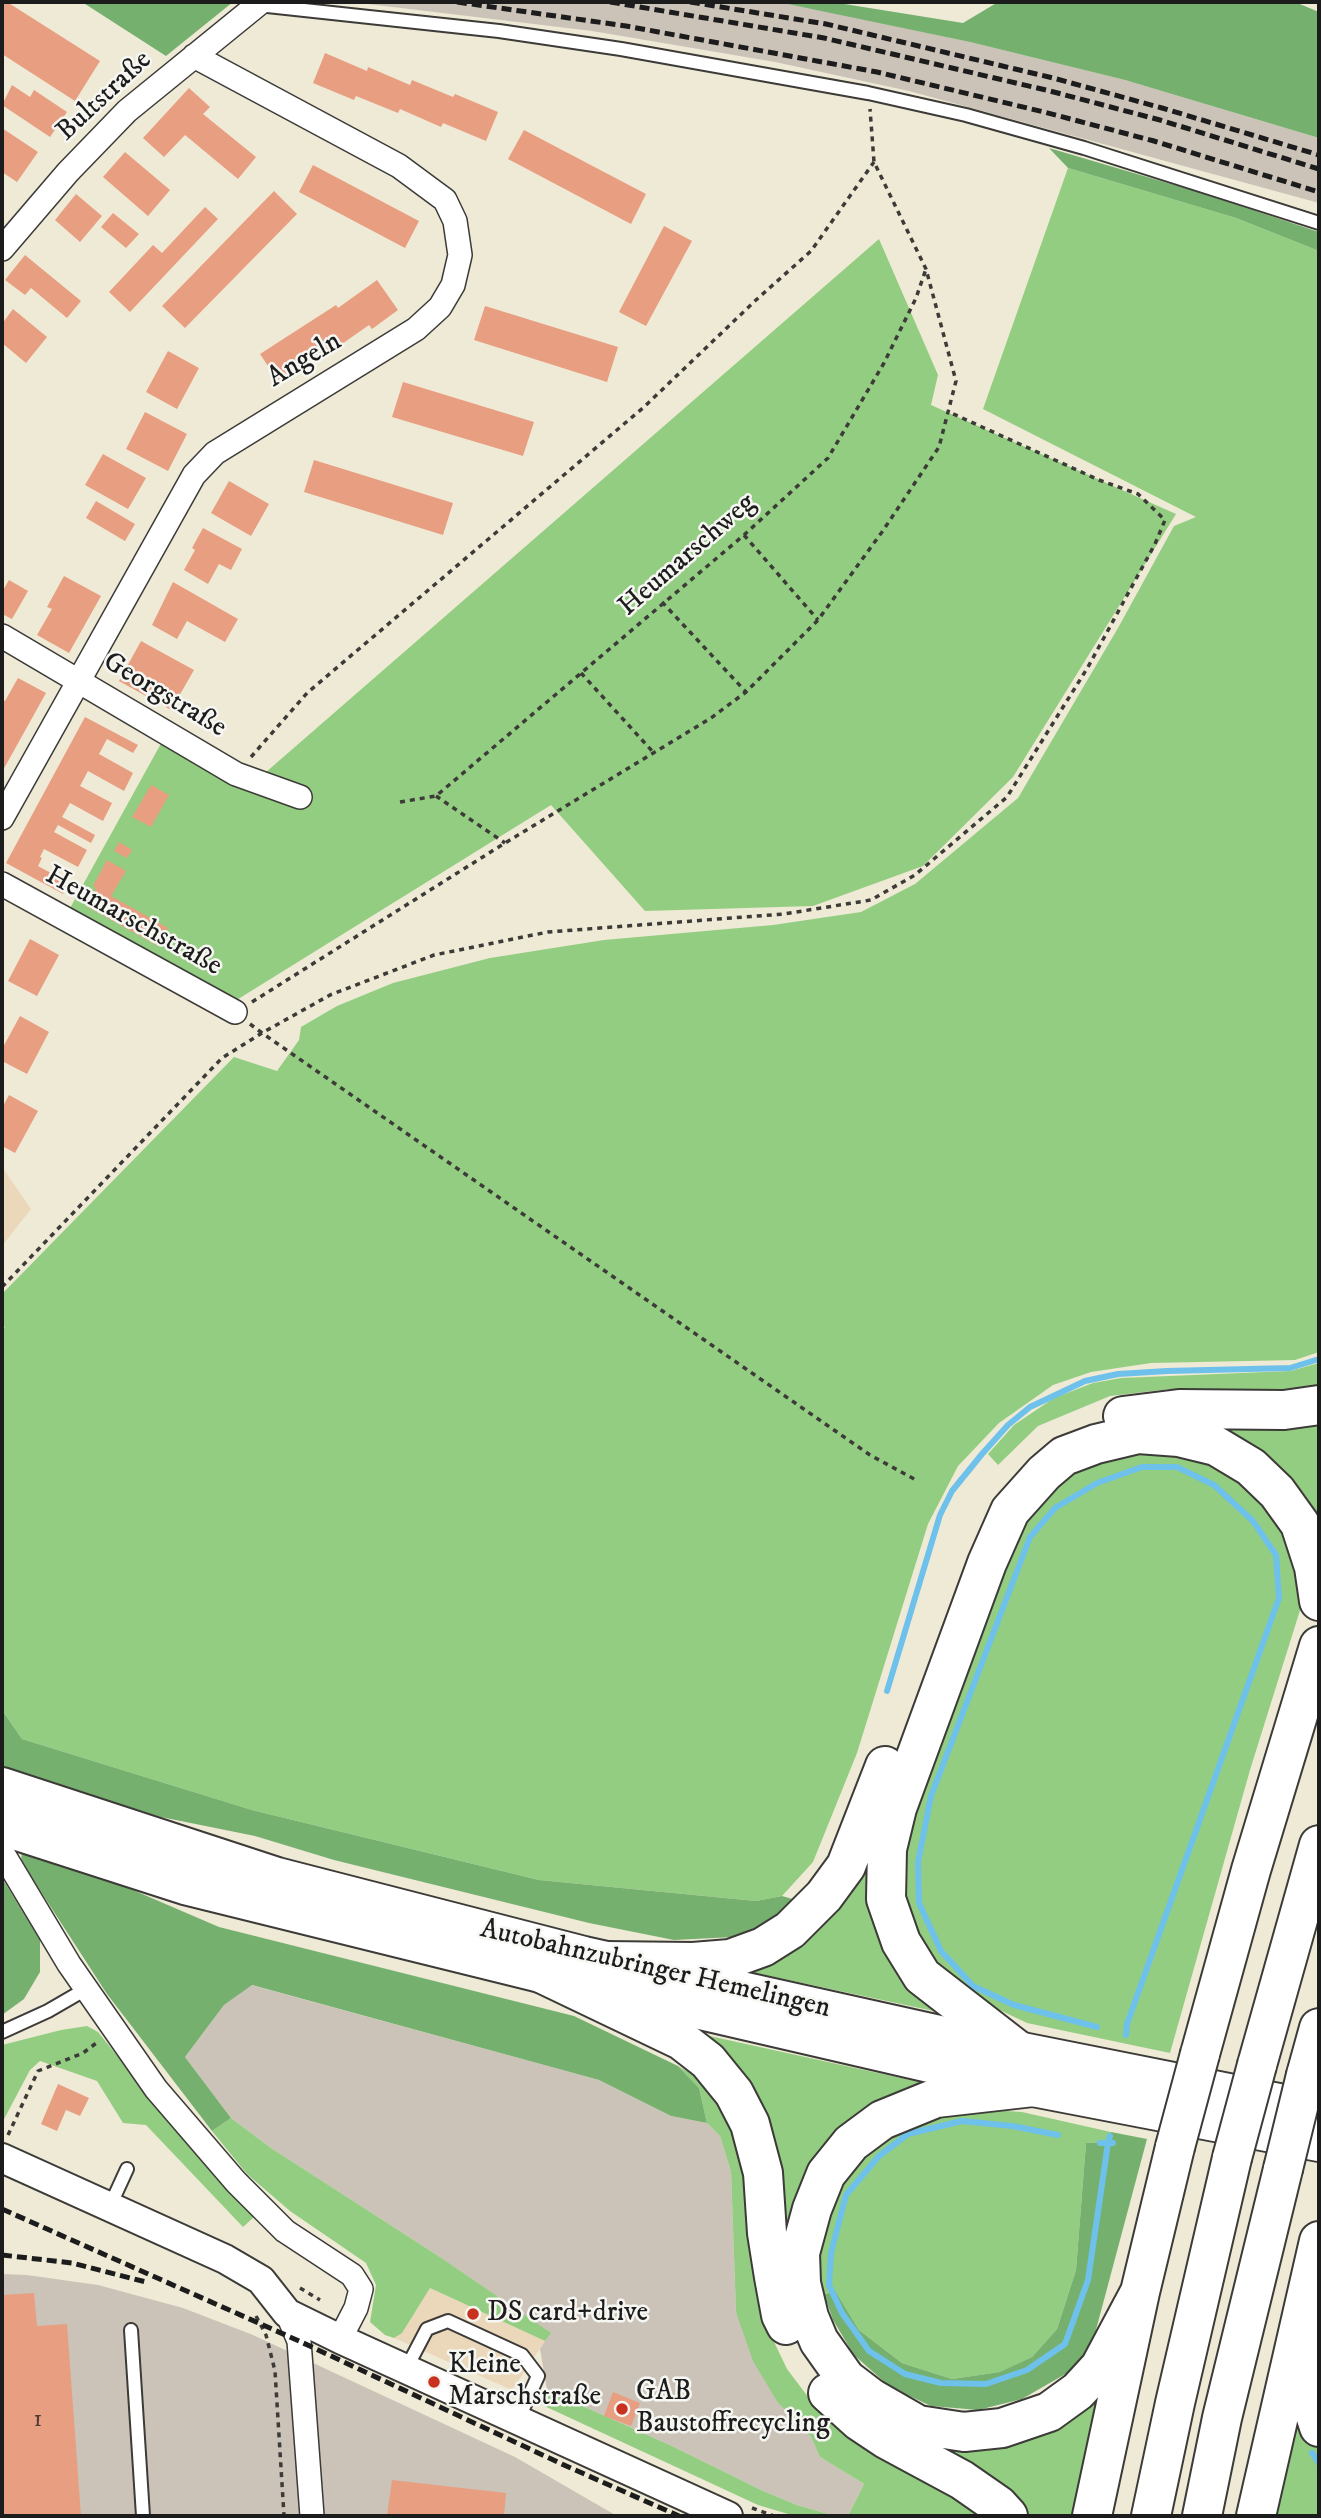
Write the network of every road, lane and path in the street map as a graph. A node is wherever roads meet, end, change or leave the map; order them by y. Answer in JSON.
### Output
{"nodes":[{"id":1,"x":260,"y":4,"type":"edge"},
{"id":2,"x":194,"y":56,"type":"junction"},
{"id":3,"x":868,"y":93,"type":"junction"},
{"id":4,"x":874,"y":162,"type":"junction"},
{"id":5,"x":1319,"y":223,"type":"edge"},
{"id":6,"x":2,"y":248,"type":"edge"},
{"id":7,"x":926,"y":269,"type":"junction"},
{"id":8,"x":949,"y":412,"type":"junction"},
{"id":9,"x":744,"y":535,"type":"junction"},
{"id":10,"x":662,"y":602,"type":"junction"},
{"id":11,"x":818,"y":620,"type":"junction"},
{"id":12,"x":2,"y":636,"type":"edge"},
{"id":13,"x":581,"y":673,"type":"junction"},
{"id":14,"x":78,"y":679,"type":"junction"},
{"id":15,"x":746,"y":692,"type":"junction"},
{"id":16,"x":653,"y":752,"type":"junction"},
{"id":17,"x":236,"y":774,"type":"junction"},
{"id":18,"x":300,"y":796,"type":"dead end"},
{"id":19,"x":436,"y":796,"type":"junction"},
{"id":20,"x":400,"y":802,"type":"dead end"},
{"id":21,"x":2,"y":818,"type":"edge"},
{"id":22,"x":505,"y":843,"type":"junction"},
{"id":23,"x":2,"y":884,"type":"edge"},
{"id":24,"x":235,"y":1012,"type":"junction"},
{"id":25,"x":262,"y":1033,"type":"junction"},
{"id":26,"x":2,"y":1287,"type":"edge"},
{"id":27,"x":1319,"y":1405,"type":"edge"},
{"id":28,"x":916,"y":1480,"type":"dead end"},
{"id":29,"x":1319,"y":1601,"type":"edge"},
{"id":30,"x":1319,"y":1612,"type":"edge"},
{"id":31,"x":1317,"y":1653,"type":"edge"},
{"id":32,"x":2,"y":1787,"type":"edge"},
{"id":33,"x":2,"y":1826,"type":"edge"},
{"id":34,"x":1319,"y":1845,"type":"edge"},
{"id":35,"x":2,"y":1852,"type":"edge"},
{"id":36,"x":604,"y":1961,"type":"junction"},
{"id":37,"x":541,"y":1973,"type":"junction"},
{"id":38,"x":86,"y":1989,"type":"junction"},
{"id":39,"x":1319,"y":2028,"type":"edge"},
{"id":40,"x":2,"y":2032,"type":"edge"},
{"id":41,"x":105,"y":2037,"type":"dead end"},
{"id":42,"x":1027,"y":2069,"type":"junction"},
{"id":43,"x":1319,"y":2111,"type":"edge"},
{"id":44,"x":1319,"y":2142,"type":"edge"},
{"id":45,"x":4,"y":2148,"type":"edge"},
{"id":46,"x":127,"y":2169,"type":"dead end"},
{"id":47,"x":110,"y":2207,"type":"junction"},
{"id":48,"x":1319,"y":2241,"type":"edge"},
{"id":49,"x":1140,"y":2292,"type":"junction"},
{"id":50,"x":251,"y":2308,"type":"dead end"},
{"id":51,"x":287,"y":2313,"type":"junction"},
{"id":52,"x":1301,"y":2316,"type":"junction"},
{"id":53,"x":131,"y":2330,"type":"dead end"},
{"id":54,"x":340,"y":2339,"type":"junction"},
{"id":55,"x":406,"y":2370,"type":"junction"},
{"id":56,"x":518,"y":2421,"type":"junction"},
{"id":57,"x":1319,"y":2427,"type":"edge"},
{"id":58,"x":143,"y":2516,"type":"edge"},
{"id":59,"x":284,"y":2516,"type":"edge"},
{"id":60,"x":312,"y":2516,"type":"edge"},
{"id":61,"x":727,"y":2516,"type":"edge"},
{"id":62,"x":1008,"y":2516,"type":"edge"},
{"id":63,"x":1092,"y":2516,"type":"edge"},
{"id":64,"x":1151,"y":2516,"type":"edge"},
{"id":65,"x":1202,"y":2516,"type":"edge"},
{"id":66,"x":1256,"y":2516,"type":"edge"}],
"edges":[{"from":1,"to":2,"type":"street","name":"Bultstraße"},
{"from":1,"to":3,"type":"lane"},
{"from":2,"to":6,"type":"street","name":"Bultstraße"},
{"from":2,"to":14,"type":"street","name":"Angeln"},
{"from":3,"to":4,"type":"path"},
{"from":3,"to":5,"type":"lane"},
{"from":4,"to":7,"type":"path"},
{"from":4,"to":17,"type":"path"},
{"from":7,"to":8,"type":"path"},
{"from":7,"to":9,"type":"path","name":"Heumarschweg"},
{"from":8,"to":11,"type":"path"},
{"from":8,"to":25,"type":"path"},
{"from":9,"to":10,"type":"path","name":"Heumarschweg"},
{"from":9,"to":11,"type":"path"},
{"from":10,"to":13,"type":"path","name":"Heumarschweg"},
{"from":10,"to":15,"type":"path"},
{"from":11,"to":15,"type":"path"},
{"from":12,"to":14,"type":"street","name":"Georgstraße"},
{"from":13,"to":16,"type":"path"},
{"from":13,"to":19,"type":"path","name":"Heumarschweg"},
{"from":14,"to":17,"type":"street","name":"Georgstraße"},
{"from":14,"to":21,"type":"street","name":"Angeln"},
{"from":15,"to":16,"type":"path"},
{"from":16,"to":22,"type":"path"},
{"from":17,"to":18,"type":"street","name":"Georgstraße"},
{"from":19,"to":20,"type":"path"},
{"from":19,"to":22,"type":"path"},
{"from":22,"to":24,"type":"path"},
{"from":23,"to":24,"type":"street","name":"Heumarschstraße"},
{"from":24,"to":25,"type":"path"},
{"from":25,"to":26,"type":"path"},
{"from":25,"to":28,"type":"path"},
{"from":27,"to":36,"type":"highway"},
{"from":29,"to":42,"type":"highway"},
{"from":30,"to":31,"type":"highway"},
{"from":31,"to":49,"type":"highway","bridge":true},
{"from":32,"to":36,"type":"highway","name":"Autobahnzubringer Hemelingen"},
{"from":33,"to":37,"type":"highway","name":"Autobahnzubringer Hemelingen"},
{"from":34,"to":64,"type":"highway","bridge":true},
{"from":35,"to":38,"type":"street"},
{"from":36,"to":42,"type":"highway","name":"Autobahnzubringer Hemelingen"},
{"from":37,"to":42,"type":"highway","name":"Autobahnzubringer Hemelingen"},
{"from":37,"to":62,"type":"highway"},
{"from":38,"to":40,"type":"lane"},
{"from":38,"to":54,"type":"street"},
{"from":39,"to":65,"type":"highway","bridge":true},
{"from":41,"to":45,"type":"path"},
{"from":42,"to":43,"type":"highway","name":"Autobahnzubringer Hemelingen"},
{"from":42,"to":44,"type":"highway","name":"Autobahnzubringer Hemelingen"},
{"from":42,"to":49,"type":"highway"},
{"from":45,"to":47,"type":"street"},
{"from":46,"to":47,"type":"lane"},
{"from":47,"to":51,"type":"street"},
{"from":48,"to":52,"type":"highway"},
{"from":49,"to":63,"type":"highway"},
{"from":50,"to":59,"type":"path"},
{"from":51,"to":54,"type":"street"},
{"from":51,"to":60,"type":"street"},
{"from":52,"to":57,"type":"highway"},
{"from":52,"to":66,"type":"highway"},
{"from":53,"to":58,"type":"lane"},
{"from":54,"to":55,"type":"street"},
{"from":55,"to":56,"type":"street"},
{"from":55,"to":56,"type":"lane"},
{"from":56,"to":61,"type":"street"}]}
